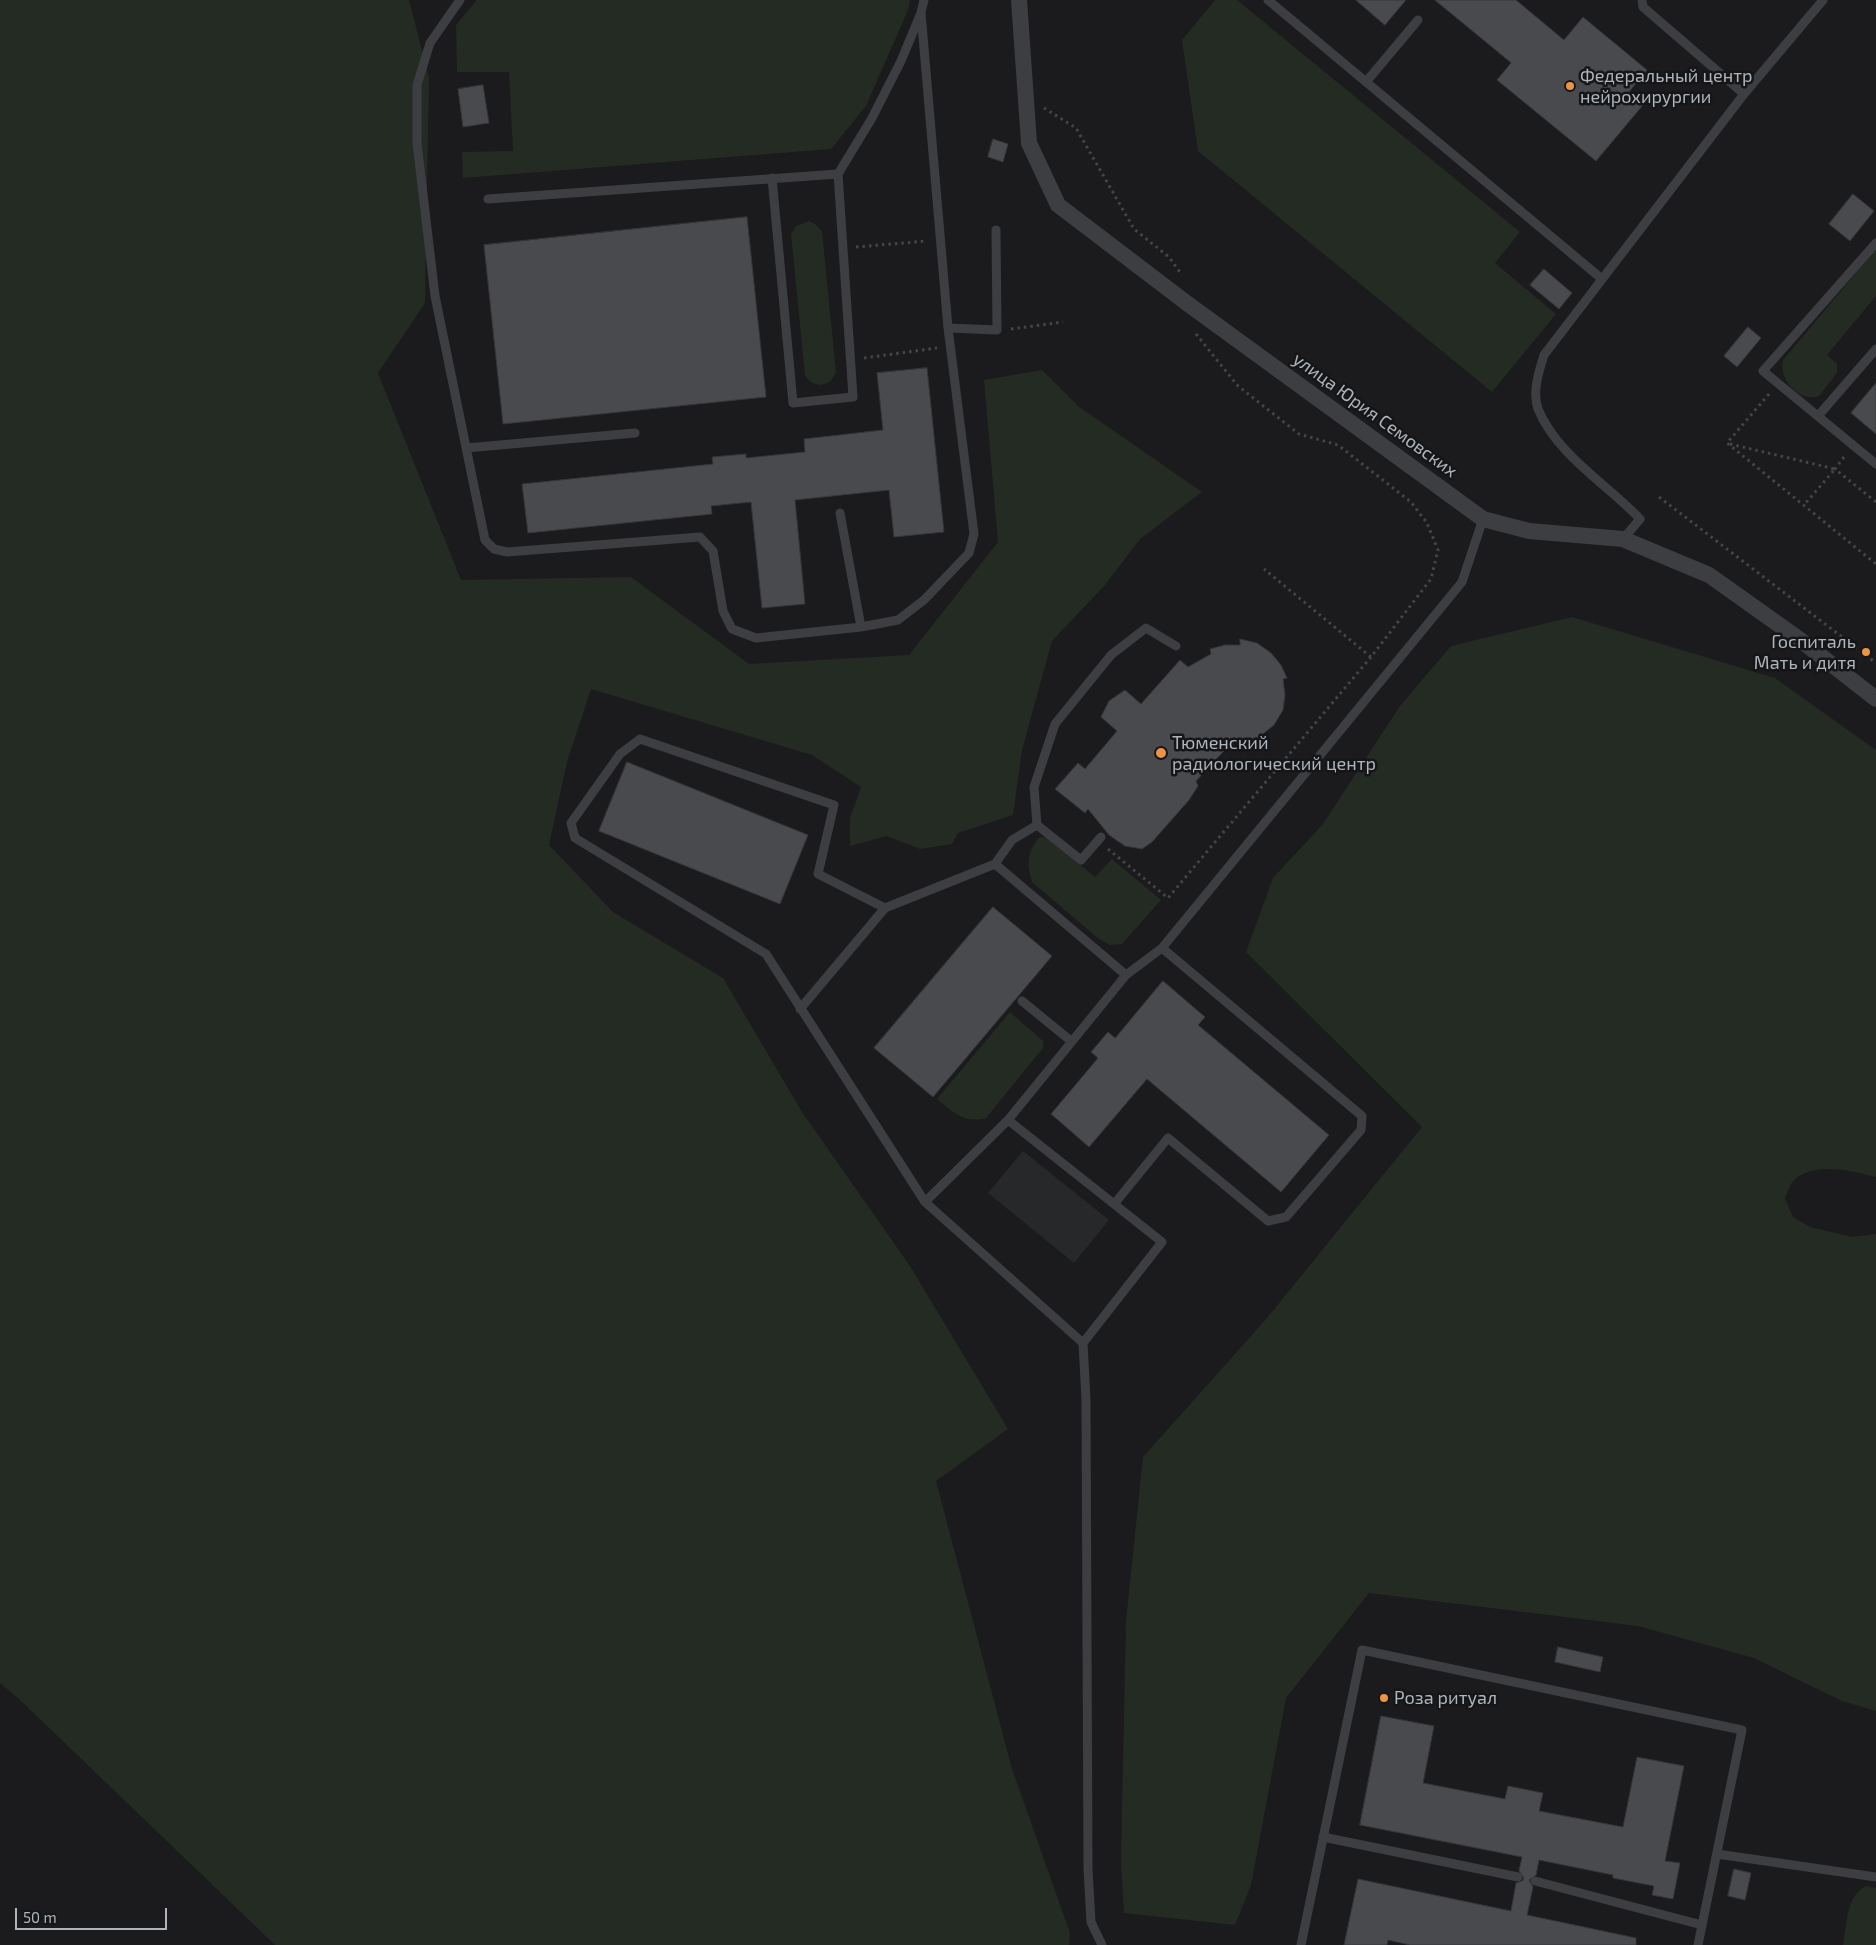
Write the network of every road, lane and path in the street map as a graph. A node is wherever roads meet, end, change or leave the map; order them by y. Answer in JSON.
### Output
{"nodes":[{"id":1,"x":460,"y":0,"type":"edge"},
{"id":2,"x":924,"y":0,"type":"edge"},
{"id":3,"x":1019,"y":0,"type":"edge"},
{"id":4,"x":1268,"y":0,"type":"edge"},
{"id":5,"x":1642,"y":0,"type":"edge"},
{"id":6,"x":1823,"y":0,"type":"edge"},
{"id":7,"x":921,"y":13,"type":"junction"},
{"id":8,"x":1418,"y":20,"type":"dead end"},
{"id":9,"x":1366,"y":82,"type":"junction"},
{"id":10,"x":1744,"y":94,"type":"junction"},
{"id":11,"x":1044,"y":107,"type":"dead end"},
{"id":12,"x":838,"y":174,"type":"junction"},
{"id":13,"x":772,"y":178,"type":"junction"},
{"id":14,"x":488,"y":199,"type":"dead end"},
{"id":15,"x":996,"y":230,"type":"dead end"},
{"id":16,"x":941,"y":240,"type":"junction"},
{"id":17,"x":1876,"y":243,"type":"edge"},
{"id":18,"x":843,"y":248,"type":"junction"},
{"id":19,"x":1184,"y":278,"type":"dead end"},
{"id":20,"x":1602,"y":278,"type":"junction"},
{"id":21,"x":1063,"y":322,"type":"dead end"},
{"id":22,"x":948,"y":328,"type":"junction"},
{"id":23,"x":997,"y":330,"type":"junction"},
{"id":24,"x":1192,"y":331,"type":"dead end"},
{"id":25,"x":1876,"y":349,"type":"edge"},
{"id":26,"x":920,"y":350,"type":"dead end"},
{"id":27,"x":850,"y":360,"type":"junction"},
{"id":28,"x":1774,"y":393,"type":"dead end"},
{"id":29,"x":1818,"y":416,"type":"junction"},
{"id":30,"x":634,"y":433,"type":"dead end"},
{"id":31,"x":1727,"y":444,"type":"junction"},
{"id":32,"x":466,"y":448,"type":"junction"},
{"id":33,"x":1847,"y":454,"type":"dead end"},
{"id":34,"x":1876,"y":464,"type":"edge"},
{"id":35,"x":1835,"y":469,"type":"junction"},
{"id":36,"x":1659,"y":497,"type":"dead end"},
{"id":37,"x":1876,"y":502,"type":"edge"},
{"id":38,"x":1804,"y":505,"type":"junction"},
{"id":39,"x":840,"y":513,"type":"dead end"},
{"id":40,"x":1483,"y":519,"type":"junction"},
{"id":41,"x":1623,"y":539,"type":"junction"},
{"id":42,"x":1876,"y":564,"type":"edge"},
{"id":43,"x":1264,"y":569,"type":"dead end"},
{"id":44,"x":861,"y":627,"type":"junction"},
{"id":45,"x":1176,"y":646,"type":"dead end"},
{"id":46,"x":1371,"y":657,"type":"junction"},
{"id":47,"x":1876,"y":663,"type":"edge"},
{"id":48,"x":1876,"y":698,"type":"edge"},
{"id":49,"x":1037,"y":825,"type":"junction"},
{"id":50,"x":1100,"y":839,"type":"joint"},
{"id":51,"x":995,"y":864,"type":"junction"},
{"id":52,"x":884,"y":908,"type":"junction"},
{"id":53,"x":1162,"y":948,"type":"junction"},
{"id":54,"x":1126,"y":975,"type":"junction"},
{"id":55,"x":1022,"y":1001,"type":"dead end"},
{"id":56,"x":800,"y":1009,"type":"junction"},
{"id":57,"x":1071,"y":1042,"type":"junction"},
{"id":58,"x":1008,"y":1120,"type":"junction"},
{"id":59,"x":925,"y":1202,"type":"junction"},
{"id":60,"x":1115,"y":1203,"type":"junction"},
{"id":61,"x":1083,"y":1343,"type":"junction"},
{"id":62,"x":1323,"y":1837,"type":"junction"},
{"id":63,"x":1717,"y":1854,"type":"junction"},
{"id":64,"x":1518,"y":1877,"type":"dead end"},
{"id":65,"x":1876,"y":1877,"type":"edge"},
{"id":66,"x":1535,"y":1881,"type":"dead end"},
{"id":67,"x":1702,"y":1925,"type":"junction"},
{"id":68,"x":1102,"y":1945,"type":"edge"},
{"id":69,"x":1300,"y":1945,"type":"edge"},
{"id":70,"x":1698,"y":1945,"type":"edge"}],
"edges":[{"from":1,"to":32,"type":"lane"},
{"from":2,"to":7,"type":"lane"},
{"from":3,"to":40,"type":"street","name":"улица Юрия Семовских"},
{"from":4,"to":9,"type":"lane"},
{"from":5,"to":10,"type":"lane"},
{"from":6,"to":10,"type":"lane"},
{"from":7,"to":12,"type":"lane"},
{"from":7,"to":16,"type":"lane"},
{"from":8,"to":9,"type":"lane"},
{"from":9,"to":20,"type":"lane"},
{"from":10,"to":20,"type":"lane"},
{"from":11,"to":19,"type":"path"},
{"from":12,"to":13,"type":"lane"},
{"from":12,"to":18,"type":"lane"},
{"from":13,"to":14,"type":"lane"},
{"from":13,"to":27,"type":"lane"},
{"from":15,"to":23,"type":"lane"},
{"from":16,"to":18,"type":"path"},
{"from":16,"to":22,"type":"lane"},
{"from":17,"to":29,"type":"lane"},
{"from":18,"to":27,"type":"lane"},
{"from":20,"to":41,"type":"lane"},
{"from":21,"to":23,"type":"path"},
{"from":22,"to":23,"type":"lane"},
{"from":22,"to":44,"type":"lane"},
{"from":24,"to":46,"type":"path"},
{"from":25,"to":29,"type":"lane"},
{"from":26,"to":27,"type":"path"},
{"from":28,"to":31,"type":"path"},
{"from":29,"to":34,"type":"lane"},
{"from":30,"to":32,"type":"lane"},
{"from":31,"to":35,"type":"path"},
{"from":31,"to":38,"type":"path"},
{"from":32,"to":44,"type":"lane"},
{"from":33,"to":35,"type":"path"},
{"from":35,"to":37,"type":"path"},
{"from":35,"to":38,"type":"path"},
{"from":36,"to":47,"type":"path"},
{"from":38,"to":42,"type":"path"},
{"from":39,"to":44,"type":"lane"},
{"from":40,"to":41,"type":"street","name":"улица Юрия Семовских"},
{"from":40,"to":53,"type":"lane"},
{"from":41,"to":48,"type":"street","name":"улица Юрия Семовских"},
{"from":43,"to":46,"type":"path"},
{"from":45,"to":49,"type":"lane"},
{"from":46,"to":50,"type":"path"},
{"from":49,"to":50,"type":"lane"},
{"from":49,"to":51,"type":"lane"},
{"from":51,"to":52,"type":"lane"},
{"from":51,"to":54,"type":"lane"},
{"from":52,"to":56,"type":"lane"},
{"from":52,"to":56,"type":"lane"},
{"from":53,"to":54,"type":"lane"},
{"from":53,"to":60,"type":"lane"},
{"from":54,"to":57,"type":"lane"},
{"from":55,"to":57,"type":"lane"},
{"from":56,"to":59,"type":"lane"},
{"from":57,"to":58,"type":"lane"},
{"from":58,"to":59,"type":"lane"},
{"from":58,"to":60,"type":"lane"},
{"from":59,"to":61,"type":"lane"},
{"from":60,"to":61,"type":"lane"},
{"from":61,"to":68,"type":"lane"},
{"from":62,"to":63,"type":"lane"},
{"from":62,"to":64,"type":"lane"},
{"from":62,"to":69,"type":"lane"},
{"from":63,"to":65,"type":"lane"},
{"from":63,"to":67,"type":"lane"},
{"from":66,"to":67,"type":"lane"},
{"from":67,"to":70,"type":"lane"}]}
